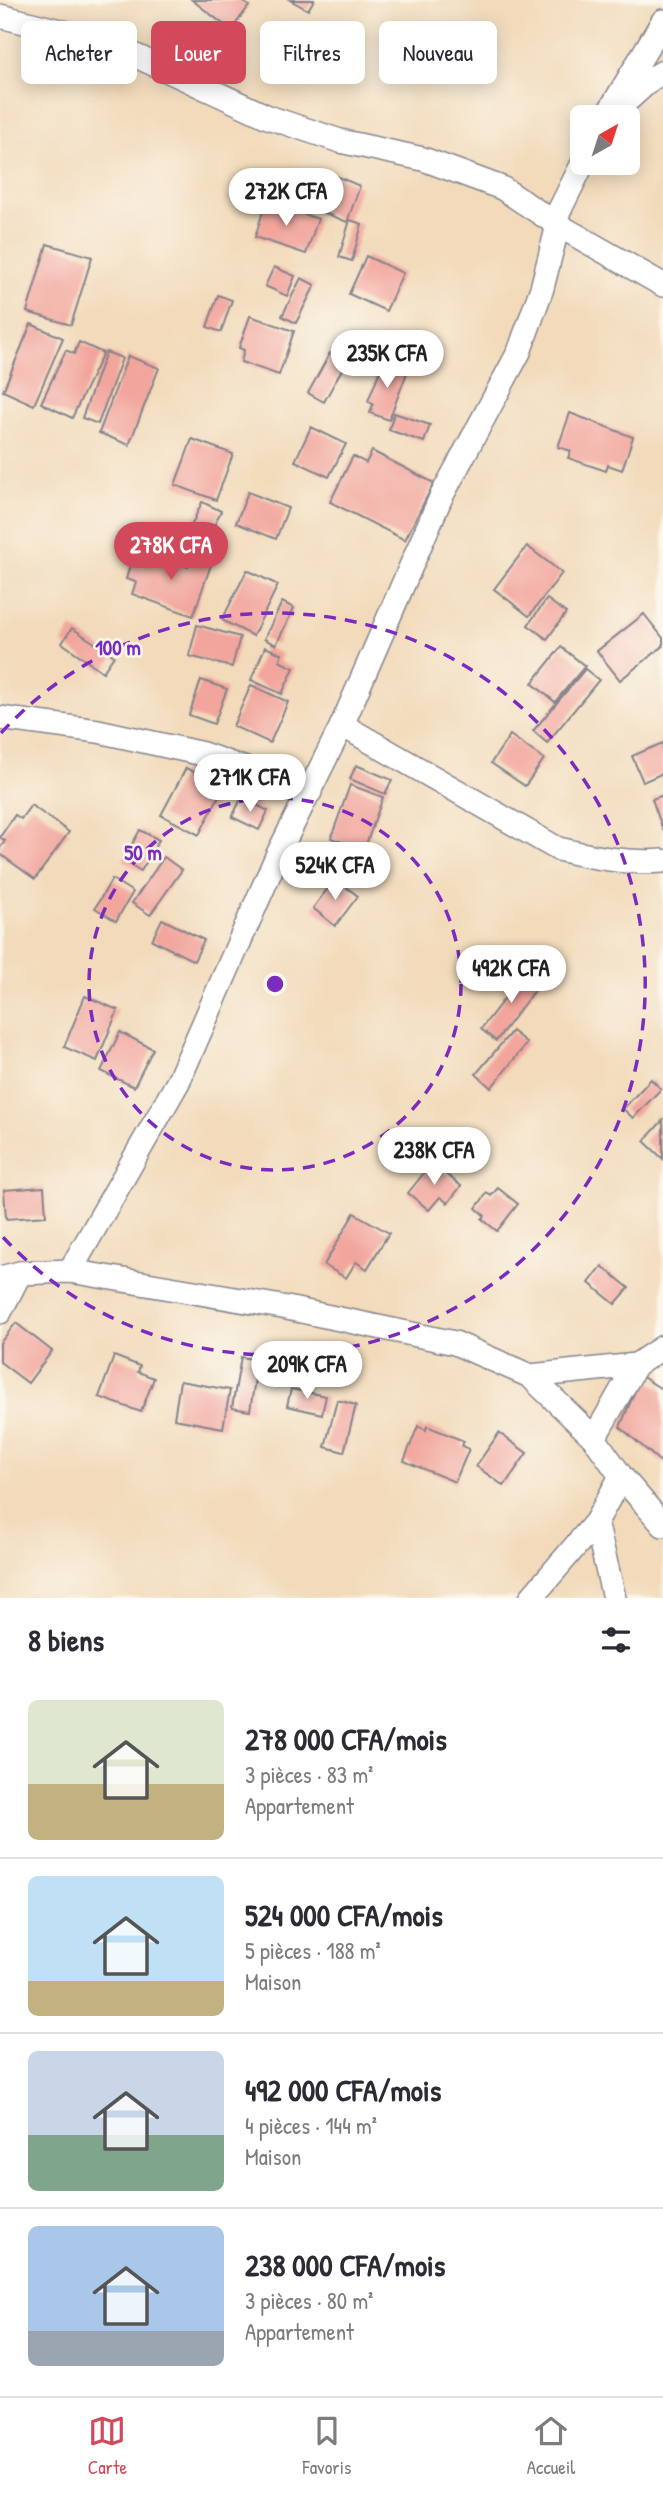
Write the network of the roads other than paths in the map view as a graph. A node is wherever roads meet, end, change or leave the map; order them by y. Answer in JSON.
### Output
{"nodes":[{"id":1,"x":0,"y":16,"type":"edge"},
{"id":2,"x":663,"y":21,"type":"edge"},
{"id":3,"x":663,"y":72,"type":"edge"},
{"id":4,"x":615,"y":105,"type":"edge"},
{"id":5,"x":622,"y":105,"type":"edge"},
{"id":6,"x":577,"y":175,"type":"edge"},
{"id":7,"x":558,"y":225,"type":"junction"},
{"id":8,"x":663,"y":285,"type":"edge"},
{"id":9,"x":0,"y":718,"type":"edge"},
{"id":10,"x":342,"y":725,"type":"junction"},
{"id":11,"x":310,"y":792,"type":"junction"},
{"id":12,"x":663,"y":861,"type":"edge"},
{"id":13,"x":70,"y":1271,"type":"junction"},
{"id":14,"x":10,"y":1275,"type":"edge"},
{"id":15,"x":0,"y":1312,"type":"edge"},
{"id":16,"x":663,"y":1347,"type":"edge"},
{"id":17,"x":636,"y":1365,"type":"junction"},
{"id":18,"x":530,"y":1376,"type":"junction"},
{"id":19,"x":594,"y":1438,"type":"junction"},
{"id":20,"x":621,"y":1476,"type":"junction"},
{"id":21,"x":596,"y":1522,"type":"junction"},
{"id":22,"x":663,"y":1525,"type":"edge"},
{"id":23,"x":531,"y":1598,"type":"edge"},
{"id":24,"x":614,"y":1598,"type":"edge"}],
"edges":[{"from":1,"to":7,"type":"street"},
{"from":2,"to":4,"type":"street"},
{"from":3,"to":5,"type":"street"},
{"from":6,"to":7,"type":"street"},
{"from":7,"to":8,"type":"street"},
{"from":7,"to":10,"type":"street"},
{"from":9,"to":11,"type":"street"},
{"from":10,"to":11,"type":"street"},
{"from":10,"to":12,"type":"street"},
{"from":11,"to":13,"type":"street"},
{"from":13,"to":14,"type":"street"},
{"from":13,"to":18,"type":"street"},
{"from":14,"to":15,"type":"street"},
{"from":16,"to":17,"type":"street"},
{"from":17,"to":18,"type":"street"},
{"from":17,"to":19,"type":"street"},
{"from":18,"to":19,"type":"street"},
{"from":19,"to":20,"type":"street"},
{"from":20,"to":21,"type":"street"},
{"from":20,"to":22,"type":"street"},
{"from":21,"to":23,"type":"street"},
{"from":21,"to":24,"type":"street"}]}
